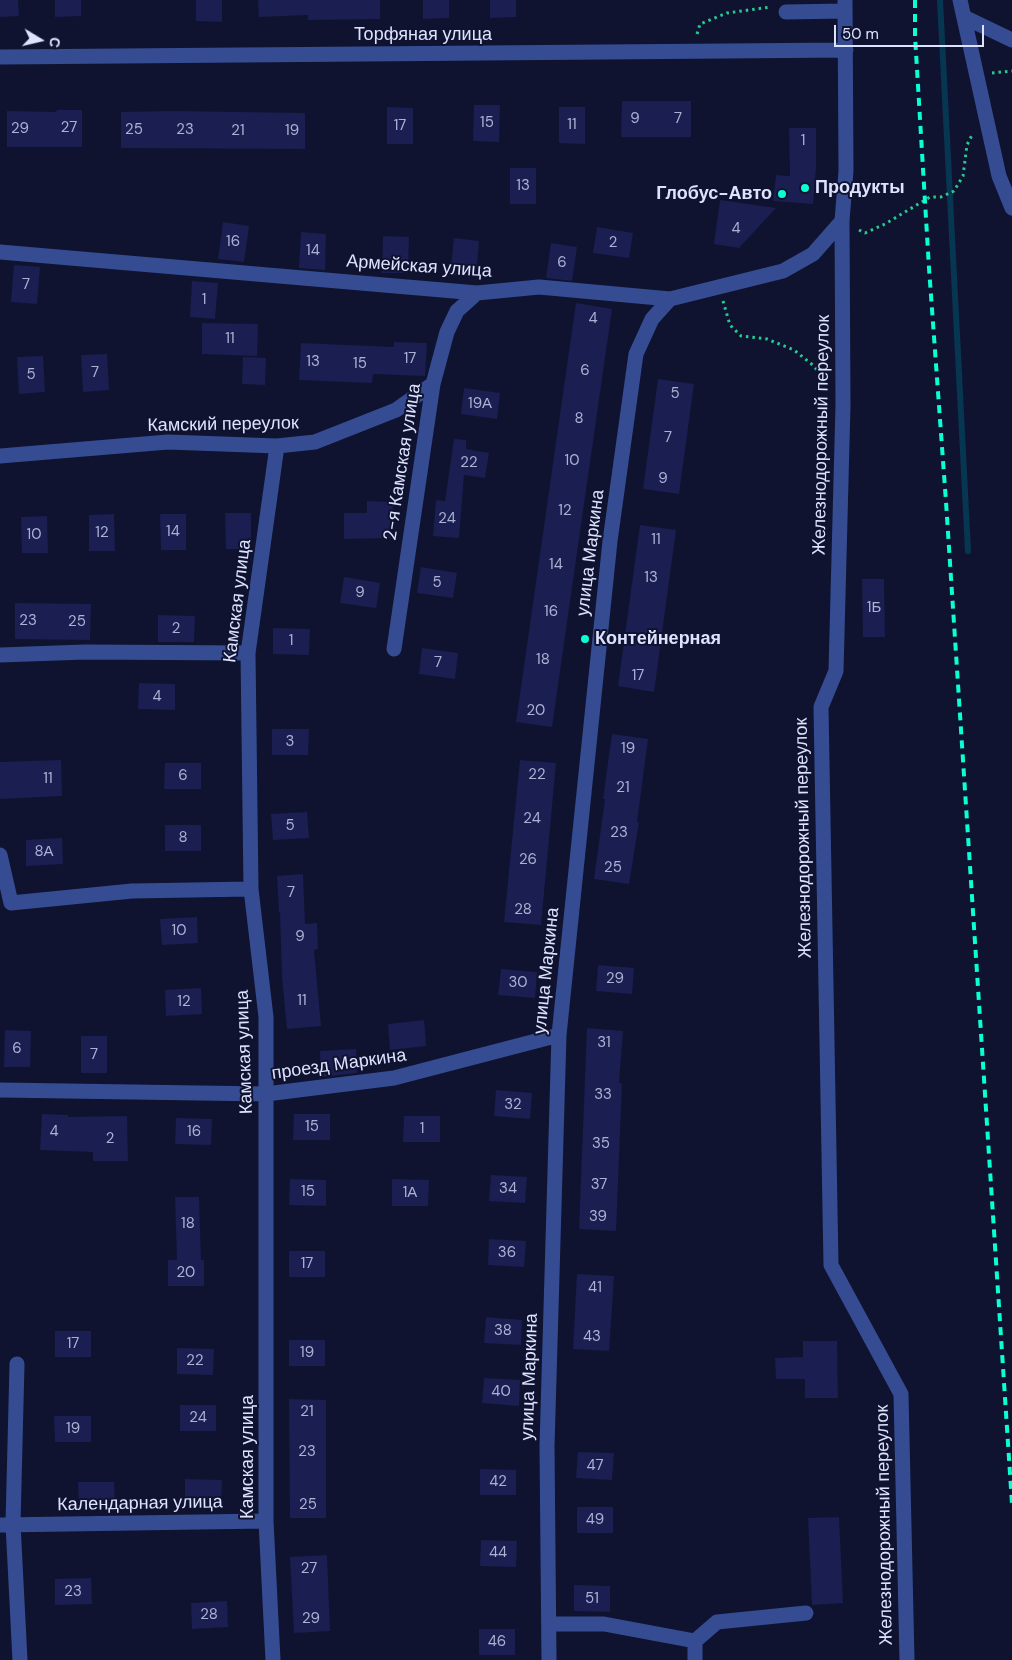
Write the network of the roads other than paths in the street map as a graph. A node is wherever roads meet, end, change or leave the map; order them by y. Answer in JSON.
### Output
{"nodes":[{"id":1,"x":960,"y":0,"type":"edge"},
{"id":2,"x":845,"y":5,"type":"edge"},
{"id":3,"x":786,"y":12,"type":"road end"},
{"id":4,"x":964,"y":17,"type":"junction"},
{"id":5,"x":1012,"y":40,"type":"edge"},
{"id":6,"x":846,"y":50,"type":"junction"},
{"id":7,"x":0,"y":57,"type":"edge"},
{"id":8,"x":1012,"y":208,"type":"edge"},
{"id":9,"x":842,"y":220,"type":"junction"},
{"id":10,"x":0,"y":252,"type":"edge"},
{"id":11,"x":477,"y":293,"type":"junction"},
{"id":12,"x":670,"y":299,"type":"junction"},
{"id":13,"x":433,"y":384,"type":"junction"},
{"id":14,"x":276,"y":446,"type":"junction"},
{"id":15,"x":0,"y":456,"type":"edge"},
{"id":16,"x":394,"y":648,"type":"dead end"},
{"id":17,"x":248,"y":653,"type":"junction"},
{"id":18,"x":0,"y":655,"type":"edge"},
{"id":19,"x":0,"y":855,"type":"edge"},
{"id":20,"x":251,"y":889,"type":"junction"},
{"id":21,"x":558,"y":1035,"type":"junction"},
{"id":22,"x":0,"y":1090,"type":"edge"},
{"id":23,"x":266,"y":1094,"type":"junction"},
{"id":24,"x":17,"y":1364,"type":"dead end"},
{"id":25,"x":266,"y":1521,"type":"junction"},
{"id":26,"x":7,"y":1525,"type":"edge"},
{"id":27,"x":806,"y":1613,"type":"dead end"},
{"id":28,"x":549,"y":1624,"type":"junction"},
{"id":29,"x":695,"y":1641,"type":"junction"},
{"id":30,"x":20,"y":1660,"type":"edge"},
{"id":31,"x":273,"y":1660,"type":"edge"},
{"id":32,"x":549,"y":1660,"type":"edge"},
{"id":33,"x":696,"y":1660,"type":"edge"},
{"id":34,"x":907,"y":1660,"type":"edge"}],
"edges":[{"from":1,"to":4,"type":"street"},
{"from":2,"to":3,"type":"street"},
{"from":2,"to":6,"type":"street","name":"Железнодорожный переулок"},
{"from":4,"to":5,"type":"street"},
{"from":4,"to":8,"type":"street"},
{"from":6,"to":7,"type":"street","name":"Торфяная улица"},
{"from":6,"to":9,"type":"street","name":"Железнодорожный переулок"},
{"from":9,"to":12,"type":"street","name":"Армейская улица"},
{"from":9,"to":34,"type":"street","name":"Железнодорожный переулок"},
{"from":10,"to":11,"type":"street","name":"Армейская улица"},
{"from":11,"to":12,"type":"street","name":"Армейская улица"},
{"from":11,"to":13,"type":"street","name":"2-я Камская улица"},
{"from":12,"to":21,"type":"street","name":"улица Маркина"},
{"from":13,"to":14,"type":"street","name":"Камский переулок"},
{"from":13,"to":16,"type":"street","name":"2-я Камская улица"},
{"from":14,"to":15,"type":"street","name":"Камский переулок"},
{"from":14,"to":17,"type":"street","name":"Камская улица"},
{"from":17,"to":18,"type":"street"},
{"from":17,"to":20,"type":"street","name":"Камская улица"},
{"from":19,"to":20,"type":"street"},
{"from":20,"to":23,"type":"street","name":"Камская улица"},
{"from":21,"to":23,"type":"street","name":"проезд Маркина"},
{"from":21,"to":28,"type":"street","name":"улица Маркина"},
{"from":22,"to":23,"type":"street","name":"проезд Маркина"},
{"from":23,"to":25,"type":"street","name":"Камская улица"},
{"from":24,"to":26,"type":"street"},
{"from":25,"to":26,"type":"street","name":"Календарная улица"},
{"from":25,"to":31,"type":"street","name":"Камская улица"},
{"from":26,"to":30,"type":"street"},
{"from":27,"to":29,"type":"street"},
{"from":28,"to":29,"type":"street"},
{"from":28,"to":32,"type":"street","name":"улица Маркина"},
{"from":29,"to":33,"type":"street"}]}
